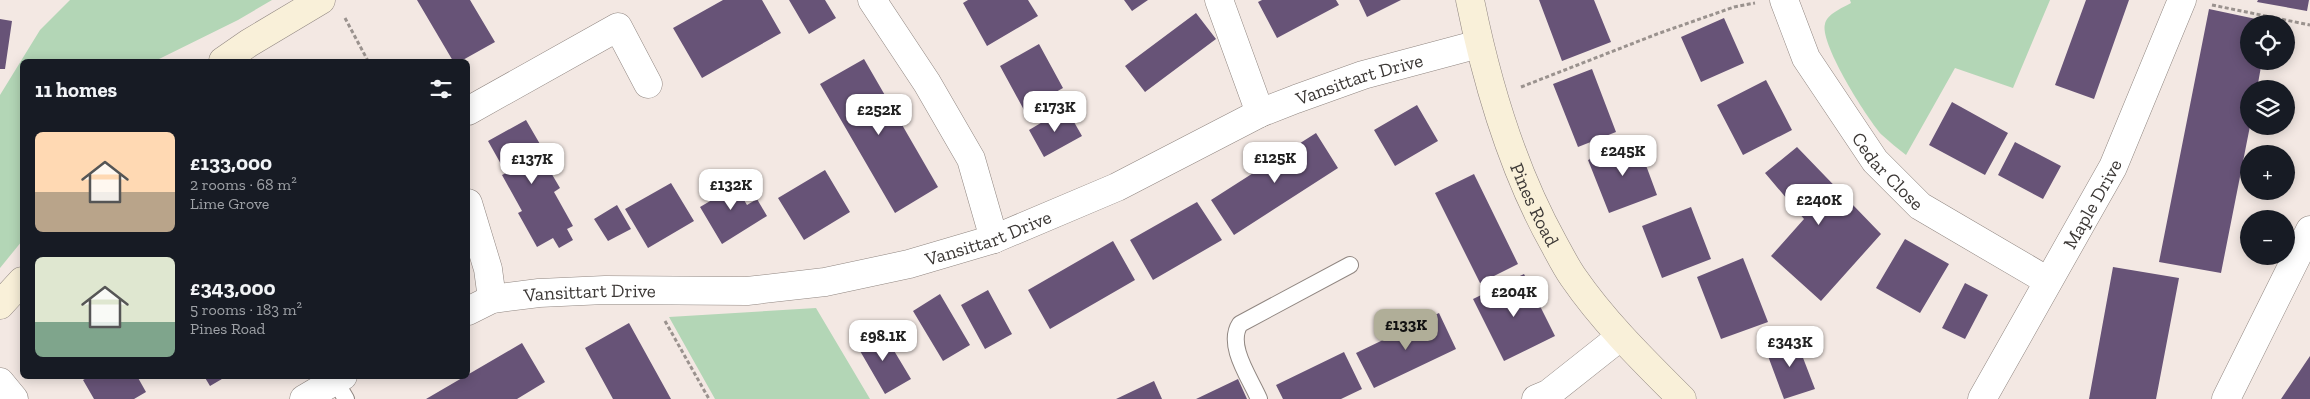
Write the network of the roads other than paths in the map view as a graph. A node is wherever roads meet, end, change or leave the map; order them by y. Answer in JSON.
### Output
{"nodes":[{"id":1,"x":321,"y":0,"type":"edge"},
{"id":2,"x":872,"y":0,"type":"edge"},
{"id":3,"x":1219,"y":0,"type":"edge"},
{"id":4,"x":1470,"y":0,"type":"edge"},
{"id":5,"x":2182,"y":1,"type":"edge"},
{"id":6,"x":1783,"y":2,"type":"edge"},
{"id":7,"x":1479,"y":44,"type":"junction"},
{"id":8,"x":226,"y":59,"type":"edge"},
{"id":9,"x":648,"y":84,"type":"dead end"},
{"id":10,"x":470,"y":110,"type":"edge"},
{"id":11,"x":1260,"y":113,"type":"junction"},
{"id":12,"x":470,"y":210,"type":"edge"},
{"id":13,"x":2310,"y":230,"type":"edge"},
{"id":14,"x":994,"y":239,"type":"junction"},
{"id":15,"x":1350,"y":265,"type":"dead end"},
{"id":16,"x":2048,"y":281,"type":"junction"},
{"id":17,"x":20,"y":283,"type":"edge"},
{"id":18,"x":492,"y":299,"type":"junction"},
{"id":19,"x":0,"y":305,"type":"edge"},
{"id":20,"x":470,"y":310,"type":"edge"},
{"id":21,"x":1620,"y":337,"type":"junction"},
{"id":22,"x":0,"y":382,"type":"edge"},
{"id":23,"x":341,"y":386,"type":"edge"},
{"id":24,"x":14,"y":399,"type":"edge"},
{"id":25,"x":304,"y":399,"type":"edge"},
{"id":26,"x":1259,"y":399,"type":"edge"},
{"id":27,"x":1536,"y":399,"type":"edge"},
{"id":28,"x":1682,"y":399,"type":"edge"},
{"id":29,"x":1982,"y":399,"type":"edge"},
{"id":30,"x":2226,"y":399,"type":"edge"}],
"edges":[{"from":1,"to":8,"type":"street"},
{"from":2,"to":14,"type":"street"},
{"from":3,"to":11,"type":"street"},
{"from":4,"to":7,"type":"street","name":"Pines Road"},
{"from":5,"to":16,"type":"street","name":"Maple Drive"},
{"from":6,"to":16,"type":"street","name":"Cedar Close"},
{"from":7,"to":11,"type":"street","name":"Vansittart Drive"},
{"from":7,"to":21,"type":"street","name":"Pines Road"},
{"from":9,"to":10,"type":"street"},
{"from":11,"to":14,"type":"street","name":"Vansittart Drive"},
{"from":12,"to":18,"type":"street"},
{"from":13,"to":30,"type":"street"},
{"from":14,"to":18,"type":"street","name":"Vansittart Drive"},
{"from":15,"to":26,"type":"lane"},
{"from":16,"to":29,"type":"street","name":"Maple Drive"},
{"from":17,"to":19,"type":"street"},
{"from":18,"to":20,"type":"street","name":"Vansittart Drive"},
{"from":21,"to":27,"type":"street"},
{"from":21,"to":28,"type":"street","name":"Pines Road"},
{"from":22,"to":24,"type":"street"},
{"from":23,"to":25,"type":"street"}]}
